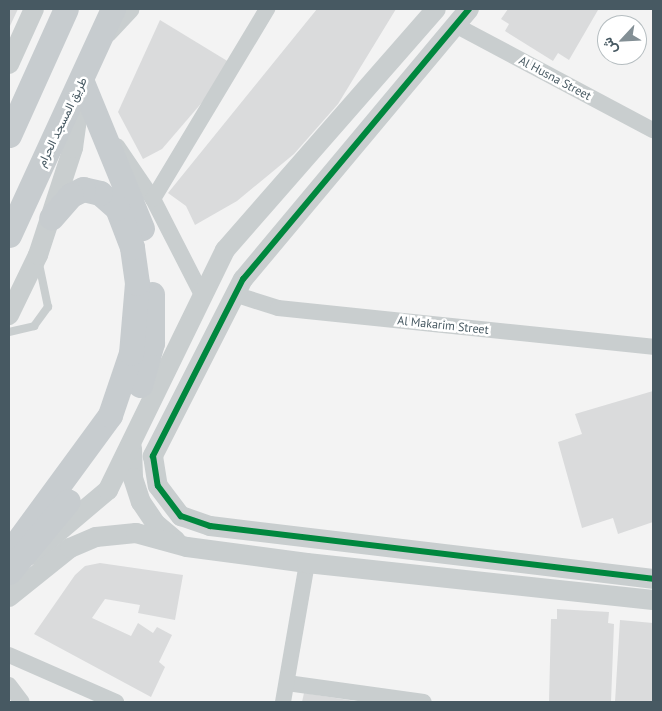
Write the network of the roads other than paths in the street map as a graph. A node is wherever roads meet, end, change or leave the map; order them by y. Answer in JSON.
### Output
{"nodes":[{"id":1,"x":34,"y":9,"type":"edge"},
{"id":2,"x":66,"y":9,"type":"edge"},
{"id":3,"x":113,"y":9,"type":"edge"},
{"id":4,"x":129,"y":9,"type":"edge"},
{"id":5,"x":267,"y":9,"type":"edge"},
{"id":6,"x":436,"y":9,"type":"edge"},
{"id":7,"x":469,"y":9,"type":"edge"},
{"id":8,"x":457,"y":26,"type":"junction"},
{"id":9,"x":98,"y":42,"type":"junction"},
{"id":10,"x":9,"y":64,"type":"edge"},
{"id":11,"x":82,"y":82,"type":"junction"},
{"id":12,"x":96,"y":115,"type":"junction"},
{"id":13,"x":653,"y":130,"type":"edge"},
{"id":14,"x":9,"y":135,"type":"edge"},
{"id":15,"x":153,"y":199,"type":"junction"},
{"id":16,"x":51,"y":218,"type":"junction"},
{"id":17,"x":9,"y":235,"type":"edge"},
{"id":18,"x":38,"y":255,"type":"junction"},
{"id":19,"x":145,"y":282,"type":"junction"},
{"id":20,"x":201,"y":293,"type":"junction"},
{"id":21,"x":234,"y":294,"type":"junction"},
{"id":22,"x":9,"y":315,"type":"edge"},
{"id":23,"x":9,"y":332,"type":"edge"},
{"id":24,"x":653,"y":346,"type":"edge"},
{"id":25,"x":134,"y":440,"type":"junction"},
{"id":26,"x":187,"y":546,"type":"junction"},
{"id":27,"x":9,"y":553,"type":"edge"},
{"id":28,"x":307,"y":563,"type":"junction"},
{"id":29,"x":9,"y":571,"type":"edge"},
{"id":30,"x":653,"y":579,"type":"edge"},
{"id":31,"x":9,"y":597,"type":"edge"},
{"id":32,"x":653,"y":600,"type":"edge"},
{"id":33,"x":9,"y":655,"type":"edge"},
{"id":34,"x":287,"y":683,"type":"junction"},
{"id":35,"x":9,"y":685,"type":"edge"},
{"id":36,"x":22,"y":702,"type":"edge"},
{"id":37,"x":116,"y":702,"type":"edge"},
{"id":38,"x":283,"y":702,"type":"edge"},
{"id":39,"x":424,"y":702,"type":"edge"}],
"edges":[{"from":1,"to":10,"type":"street"},
{"from":2,"to":14,"type":"main road"},
{"from":3,"to":9,"type":"main road","name":"طريق المسجد الحرام"},
{"from":4,"to":9,"type":"street"},
{"from":5,"to":15,"type":"street"},
{"from":6,"to":20,"type":"street"},
{"from":7,"to":8,"type":"street"},
{"from":8,"to":13,"type":"street","name":"Al Husna Street"},
{"from":8,"to":21,"type":"street"},
{"from":9,"to":11,"type":"main road","name":"طريق المسجد الحرام"},
{"from":11,"to":12,"type":"main road"},
{"from":11,"to":16,"type":"street"},
{"from":11,"to":17,"type":"main road","name":"طريق المسجد الحرام"},
{"from":12,"to":15,"type":"street"},
{"from":12,"to":19,"type":"main road"},
{"from":15,"to":20,"type":"street"},
{"from":16,"to":18,"type":"street"},
{"from":16,"to":19,"type":"main road"},
{"from":18,"to":22,"type":"street"},
{"from":18,"to":23,"type":"lane"},
{"from":19,"to":27,"type":"main road"},
{"from":19,"to":29,"type":"main road","bridge":true},
{"from":20,"to":25,"type":"street"},
{"from":21,"to":24,"type":"street","name":"Al Makarim Street"},
{"from":21,"to":30,"type":"street"},
{"from":25,"to":26,"type":"street"},
{"from":25,"to":29,"type":"street"},
{"from":26,"to":28,"type":"street"},
{"from":26,"to":31,"type":"street"},
{"from":28,"to":32,"type":"street"},
{"from":28,"to":34,"type":"street"},
{"from":33,"to":37,"type":"street"},
{"from":34,"to":38,"type":"street"},
{"from":34,"to":39,"type":"street"},
{"from":35,"to":36,"type":"street"}]}
